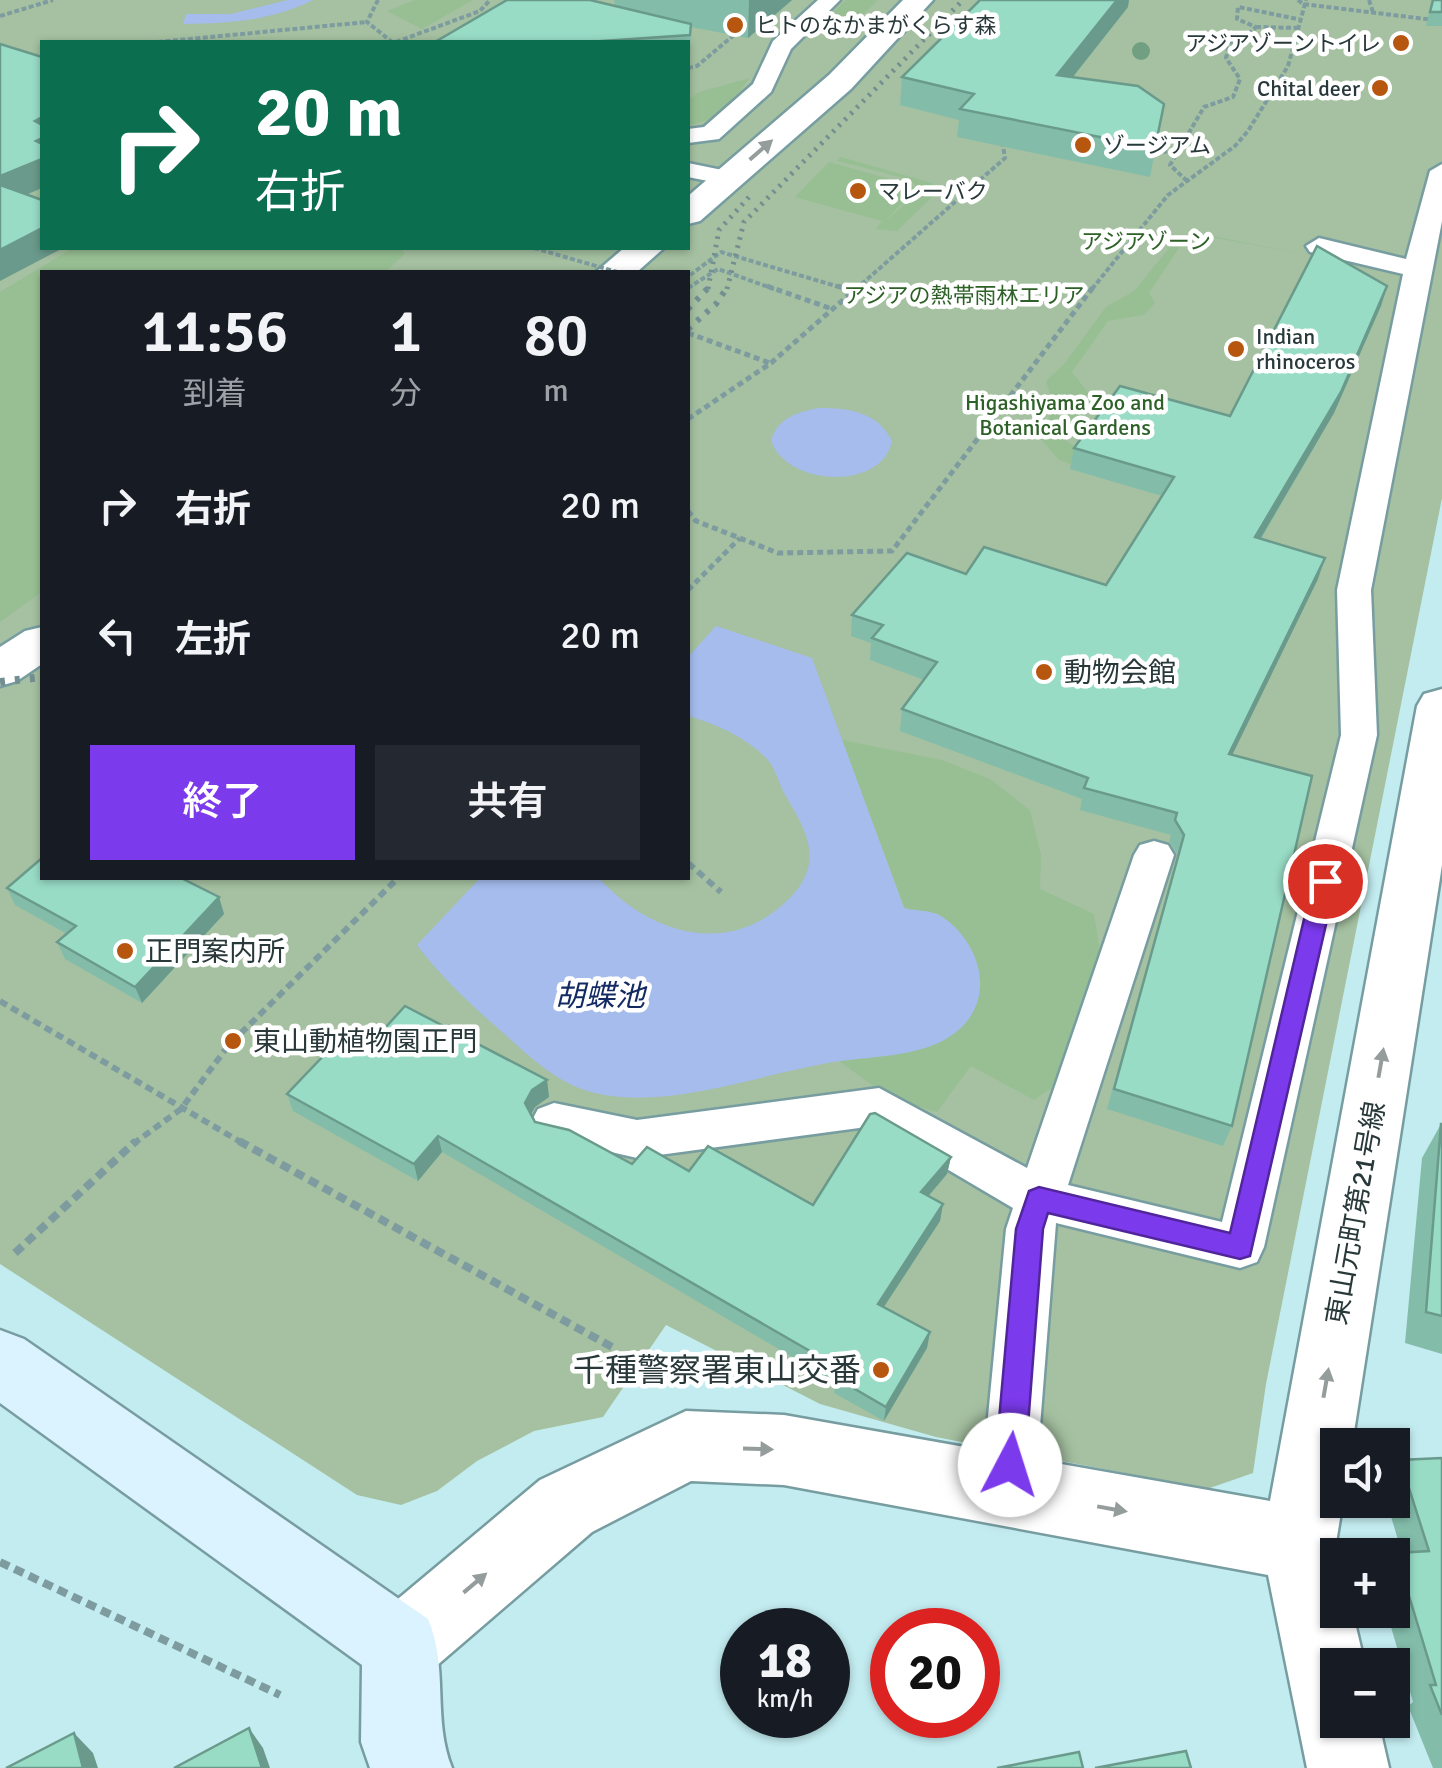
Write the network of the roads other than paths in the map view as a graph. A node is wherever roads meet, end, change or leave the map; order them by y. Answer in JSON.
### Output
{"nodes":[{"id":1,"x":830,"y":0,"type":"edge"},
{"id":2,"x":919,"y":0,"type":"edge"},
{"id":3,"x":690,"y":136,"type":"edge"},
{"id":4,"x":690,"y":170,"type":"edge"},
{"id":5,"x":1442,"y":171,"type":"edge"},
{"id":6,"x":728,"y":178,"type":"junction"},
{"id":7,"x":690,"y":212,"type":"edge"},
{"id":8,"x":1319,"y":246,"type":"edge"},
{"id":9,"x":644,"y":250,"type":"edge"},
{"id":10,"x":618,"y":270,"type":"edge"},
{"id":11,"x":1418,"y":270,"type":"junction"},
{"id":12,"x":40,"y":643,"type":"edge"},
{"id":13,"x":0,"y":670,"type":"edge"},
{"id":14,"x":1442,"y":706,"type":"edge"},
{"id":15,"x":1154,"y":854,"type":"dead end"},
{"id":16,"x":554,"y":1122,"type":"edge"},
{"id":17,"x":1039,"y":1199,"type":"junction"},
{"id":18,"x":0,"y":1362,"type":"edge"},
{"id":19,"x":1008,"y":1490,"type":"junction"},
{"id":20,"x":1298,"y":1543,"type":"junction"},
{"id":21,"x":401,"y":1646,"type":"junction"},
{"id":22,"x":1322,"y":1648,"type":"edge"},
{"id":23,"x":1342,"y":1738,"type":"edge"},
{"id":24,"x":411,"y":1768,"type":"edge"},
{"id":25,"x":1348,"y":1768,"type":"edge"}],
"edges":[{"from":1,"to":3,"type":"lane"},
{"from":6,"to":2,"type":"street","one_way":true},
{"from":4,"to":6,"type":"lane"},
{"from":5,"to":11,"type":"lane"},
{"from":6,"to":7,"type":"street"},
{"from":8,"to":11,"type":"lane"},
{"from":9,"to":10,"type":"street"},
{"from":11,"to":17,"type":"lane"},
{"from":12,"to":13,"type":"street"},
{"from":20,"to":14,"type":"street","name":"東山元町第21号線","one_way":true},
{"from":15,"to":17,"type":"lane"},
{"from":16,"to":17,"type":"lane"},
{"from":17,"to":19,"type":"lane"},
{"from":18,"to":21,"type":"street"},
{"from":19,"to":20,"type":"street","one_way":true},
{"from":21,"to":19,"type":"street","one_way":true},
{"from":20,"to":22,"type":"street","name":"東山元町第21号線"},
{"from":21,"to":24,"type":"street"},
{"from":23,"to":25,"type":"street","name":"東山元町第21号線"}]}
